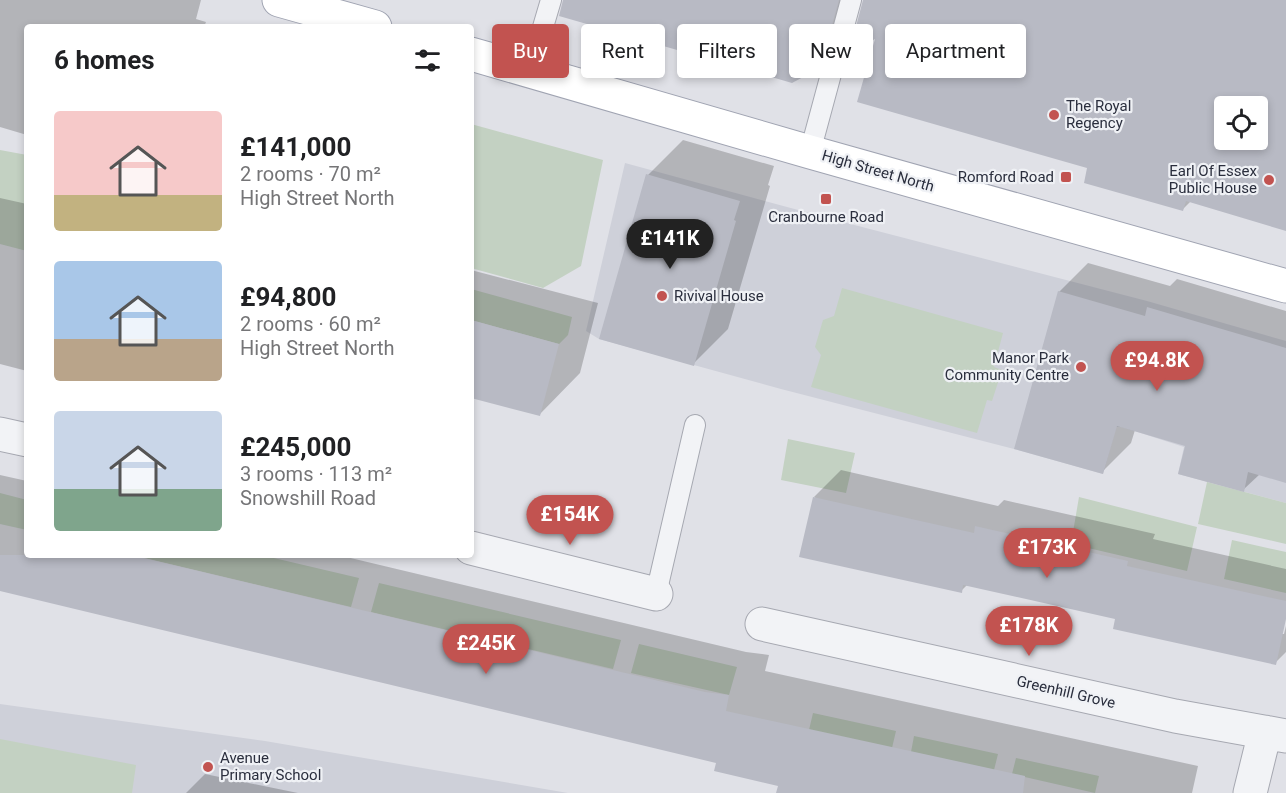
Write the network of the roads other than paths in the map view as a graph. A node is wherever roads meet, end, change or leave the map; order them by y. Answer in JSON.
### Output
{"nodes":[{"id":1,"x":279,"y":0,"type":"edge"},
{"id":2,"x":551,"y":0,"type":"edge"},
{"id":3,"x":851,"y":0,"type":"edge"},
{"id":4,"x":364,"y":24,"type":"edge"},
{"id":5,"x":544,"y":24,"type":"edge"},
{"id":6,"x":474,"y":55,"type":"edge"},
{"id":7,"x":492,"y":60,"type":"edge"},
{"id":8,"x":554,"y":78,"type":"edge"},
{"id":9,"x":810,"y":152,"type":"junction"},
{"id":10,"x":1286,"y":286,"type":"edge"},
{"id":11,"x":695,"y":425,"type":"dead end"},
{"id":12,"x":0,"y":434,"type":"edge"},
{"id":13,"x":24,"y":439,"type":"edge"},
{"id":14,"x":474,"y":549,"type":"edge"},
{"id":15,"x":656,"y":594,"type":"joint"},
{"id":16,"x":762,"y":624,"type":"dead end"},
{"id":17,"x":1276,"y":734,"type":"edge"},
{"id":18,"x":1250,"y":793,"type":"edge"}],
"edges":[{"from":1,"to":4,"type":"main road"},
{"from":2,"to":5,"type":"lane"},
{"from":3,"to":9,"type":"lane"},
{"from":6,"to":7,"type":"main road","name":"High Street North"},
{"from":8,"to":9,"type":"main road","name":"High Street North"},
{"from":9,"to":10,"type":"main road","name":"High Street North"},
{"from":11,"to":15,"type":"lane"},
{"from":12,"to":13,"type":"street"},
{"from":14,"to":15,"type":"street"},
{"from":16,"to":17,"type":"street","name":"Greenhill Grove"},
{"from":17,"to":18,"type":"street","name":"Greenhill Grove"}]}
